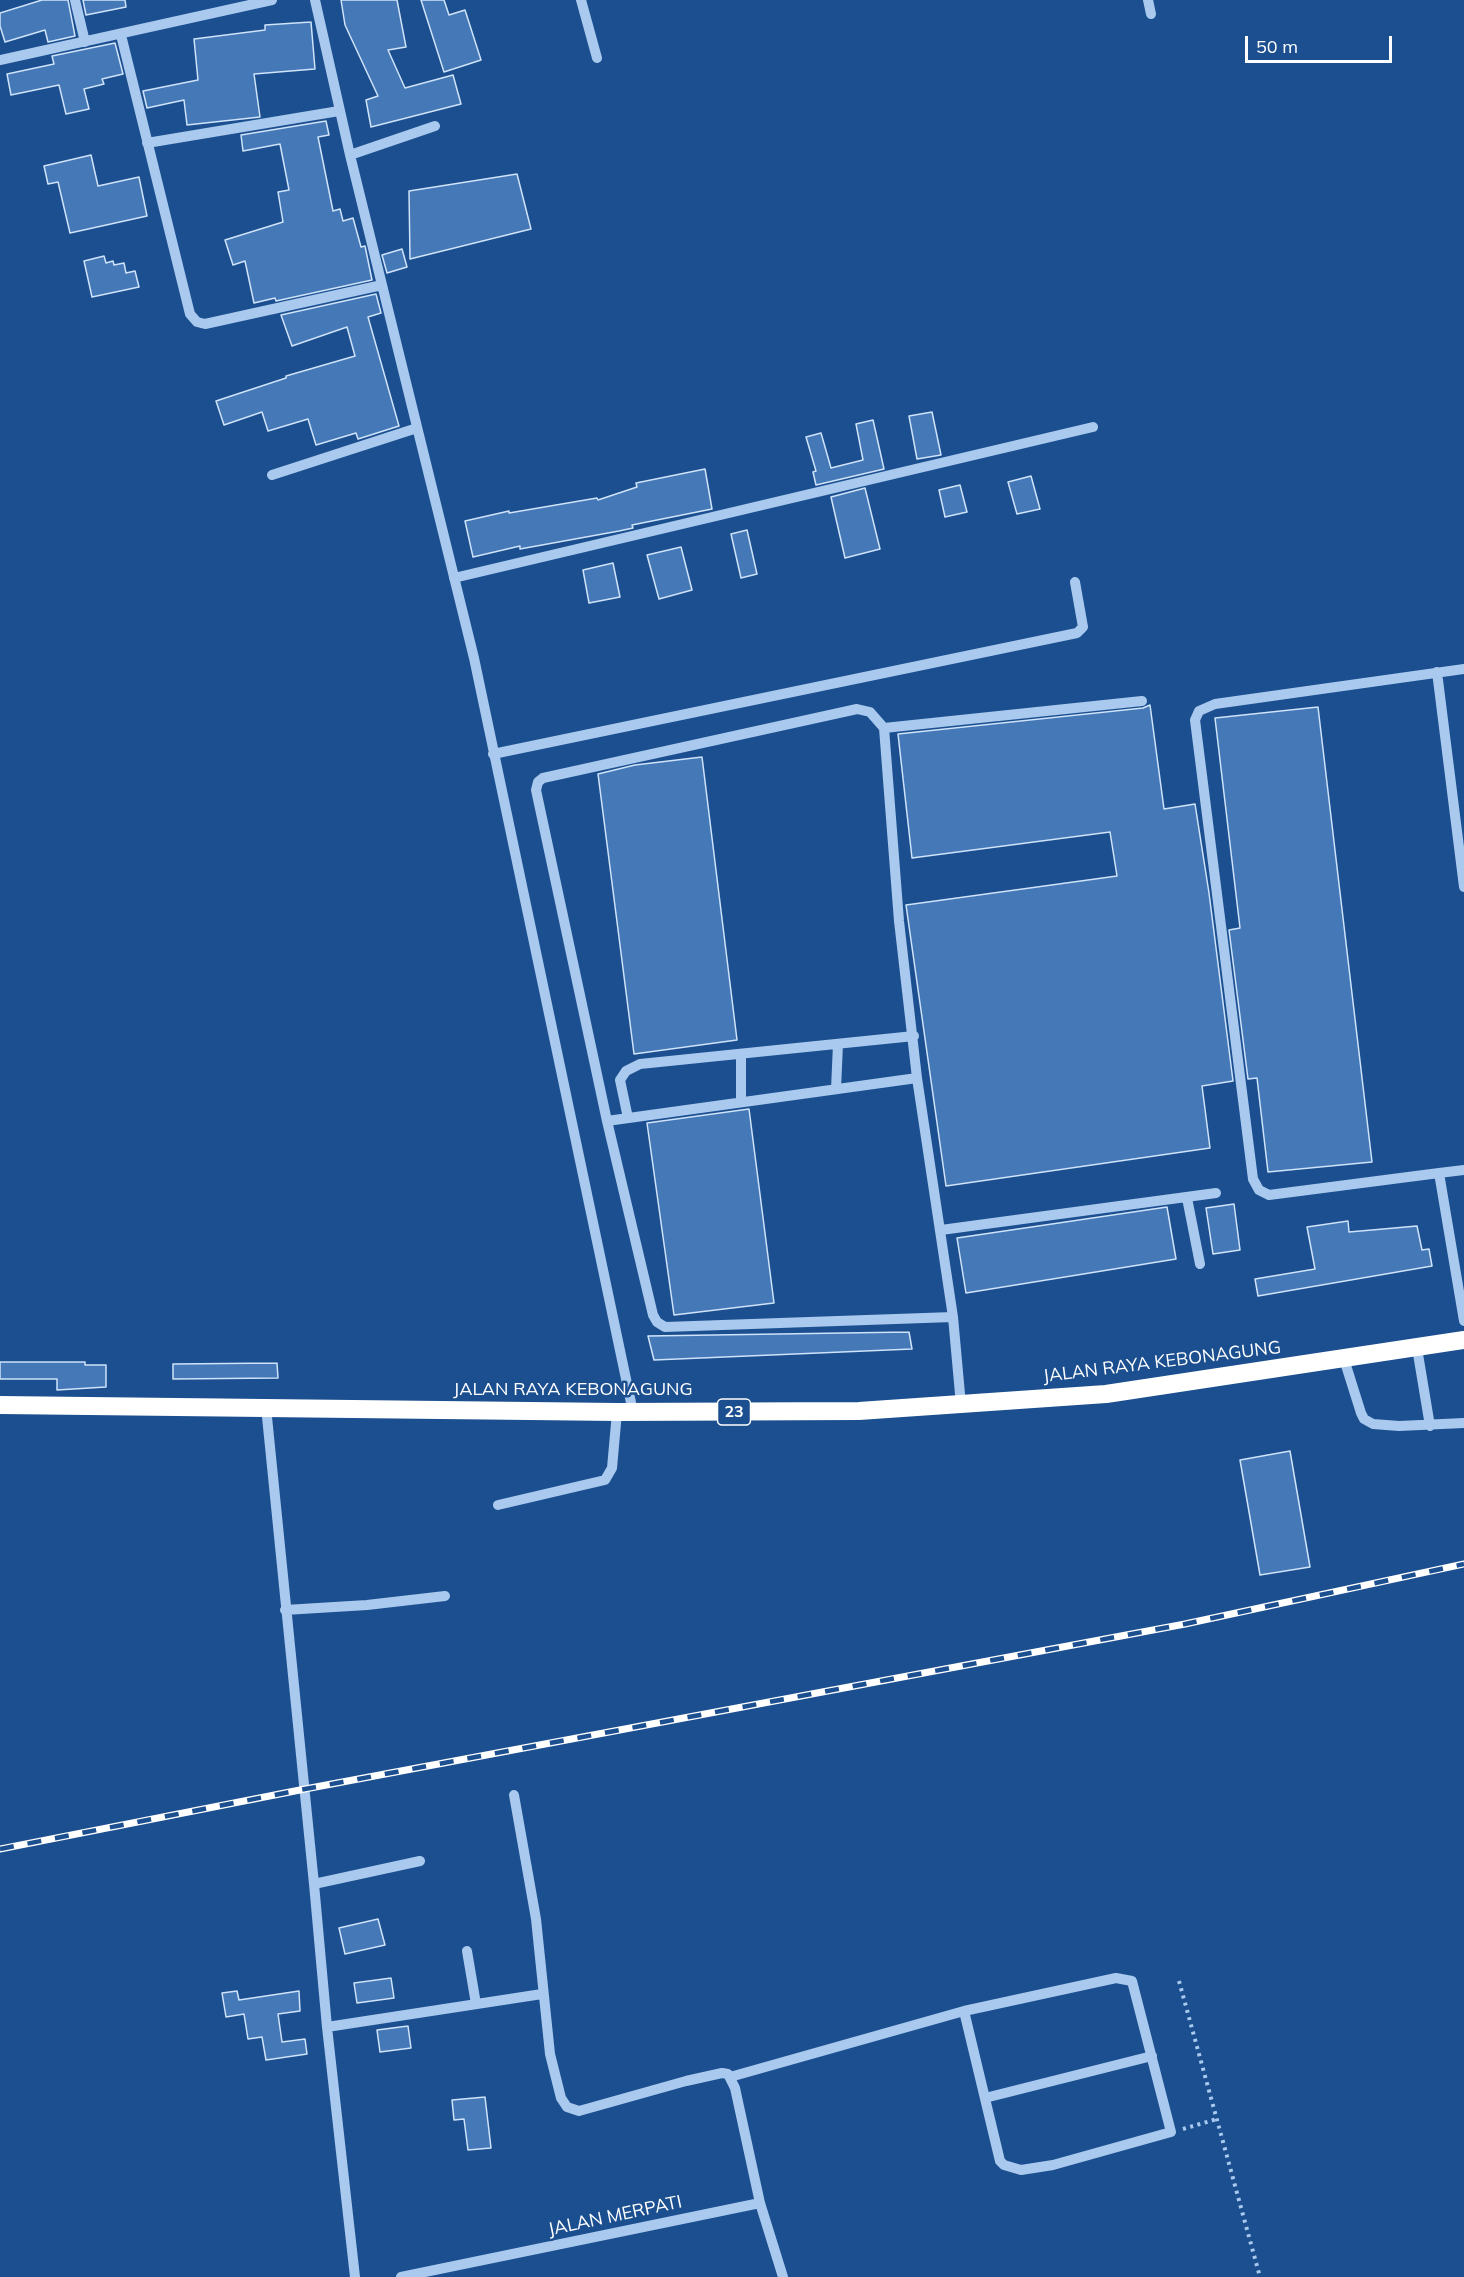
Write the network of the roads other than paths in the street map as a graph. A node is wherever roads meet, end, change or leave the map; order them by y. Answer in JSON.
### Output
{"nodes":[{"id":1,"x":75,"y":0,"type":"edge"},
{"id":2,"x":272,"y":0,"type":"edge"},
{"id":3,"x":315,"y":0,"type":"edge"},
{"id":4,"x":581,"y":0,"type":"edge"},
{"id":5,"x":1148,"y":0,"type":"edge"},
{"id":6,"x":1151,"y":14,"type":"dead end"},
{"id":7,"x":121,"y":34,"type":"junction"},
{"id":8,"x":85,"y":42,"type":"junction"},
{"id":9,"x":597,"y":58,"type":"dead end"},
{"id":10,"x":0,"y":60,"type":"edge"},
{"id":11,"x":339,"y":111,"type":"junction"},
{"id":12,"x":435,"y":126,"type":"dead end"},
{"id":13,"x":147,"y":143,"type":"junction"},
{"id":14,"x":350,"y":155,"type":"junction"},
{"id":15,"x":382,"y":285,"type":"junction"},
{"id":16,"x":1093,"y":427,"type":"dead end"},
{"id":17,"x":417,"y":428,"type":"junction"},
{"id":18,"x":272,"y":475,"type":"dead end"},
{"id":19,"x":454,"y":578,"type":"junction"},
{"id":20,"x":1075,"y":582,"type":"dead end"},
{"id":21,"x":1464,"y":669,"type":"edge"},
{"id":22,"x":1437,"y":672,"type":"junction"},
{"id":23,"x":1142,"y":701,"type":"dead end"},
{"id":24,"x":884,"y":728,"type":"junction"},
{"id":25,"x":493,"y":754,"type":"junction"},
{"id":26,"x":1464,"y":887,"type":"edge"},
{"id":27,"x":914,"y":1036,"type":"junction"},
{"id":28,"x":838,"y":1044,"type":"junction"},
{"id":29,"x":741,"y":1054,"type":"junction"},
{"id":30,"x":917,"y":1078,"type":"junction"},
{"id":31,"x":836,"y":1089,"type":"junction"},
{"id":32,"x":741,"y":1102,"type":"junction"},
{"id":33,"x":628,"y":1118,"type":"junction"},
{"id":34,"x":607,"y":1121,"type":"junction"},
{"id":35,"x":1464,"y":1170,"type":"edge"},
{"id":36,"x":1439,"y":1173,"type":"junction"},
{"id":37,"x":1216,"y":1193,"type":"dead end"},
{"id":38,"x":1187,"y":1198,"type":"junction"},
{"id":39,"x":941,"y":1230,"type":"junction"},
{"id":40,"x":1200,"y":1264,"type":"dead end"},
{"id":41,"x":953,"y":1317,"type":"junction"},
{"id":42,"x":1464,"y":1321,"type":"edge"},
{"id":43,"x":1464,"y":1340,"type":"edge"},
{"id":44,"x":1417,"y":1348,"type":"junction"},
{"id":45,"x":1344,"y":1359,"type":"junction"},
{"id":46,"x":0,"y":1405,"type":"edge"},
{"id":47,"x":961,"y":1405,"type":"junction"},
{"id":48,"x":266,"y":1407,"type":"junction"},
{"id":49,"x":625,"y":1412,"type":"junction"},
{"id":50,"x":1464,"y":1423,"type":"edge"},
{"id":51,"x":1430,"y":1426,"type":"junction"},
{"id":52,"x":498,"y":1505,"type":"dead end"},
{"id":53,"x":445,"y":1596,"type":"dead end"},
{"id":54,"x":285,"y":1610,"type":"junction"},
{"id":55,"x":514,"y":1796,"type":"dead end"},
{"id":56,"x":420,"y":1861,"type":"dead end"},
{"id":57,"x":315,"y":1884,"type":"junction"},
{"id":58,"x":466,"y":1950,"type":"dead end"},
{"id":59,"x":542,"y":1994,"type":"junction"},
{"id":60,"x":476,"y":2004,"type":"junction"},
{"id":61,"x":964,"y":2011,"type":"junction"},
{"id":62,"x":327,"y":2027,"type":"junction"},
{"id":63,"x":1152,"y":2056,"type":"junction"},
{"id":64,"x":730,"y":2077,"type":"junction"},
{"id":65,"x":985,"y":2098,"type":"junction"},
{"id":66,"x":760,"y":2203,"type":"junction"},
{"id":67,"x":355,"y":2277,"type":"edge"},
{"id":68,"x":401,"y":2277,"type":"edge"},
{"id":69,"x":783,"y":2277,"type":"edge"}],
"edges":[{"from":1,"to":8,"type":"street"},
{"from":2,"to":7,"type":"street"},
{"from":3,"to":11,"type":"street"},
{"from":4,"to":9,"type":"street"},
{"from":5,"to":6,"type":"street"},
{"from":7,"to":8,"type":"street"},
{"from":7,"to":13,"type":"street"},
{"from":8,"to":10,"type":"street"},
{"from":11,"to":13,"type":"street"},
{"from":11,"to":14,"type":"street"},
{"from":12,"to":14,"type":"street"},
{"from":13,"to":15,"type":"street"},
{"from":14,"to":15,"type":"street"},
{"from":15,"to":17,"type":"street"},
{"from":16,"to":19,"type":"street"},
{"from":17,"to":18,"type":"street"},
{"from":17,"to":19,"type":"street"},
{"from":19,"to":25,"type":"street"},
{"from":20,"to":25,"type":"street"},
{"from":21,"to":22,"type":"street"},
{"from":22,"to":26,"type":"street"},
{"from":22,"to":36,"type":"street"},
{"from":23,"to":24,"type":"street"},
{"from":24,"to":27,"type":"street"},
{"from":24,"to":34,"type":"street"},
{"from":25,"to":49,"type":"street"},
{"from":27,"to":28,"type":"street"},
{"from":27,"to":30,"type":"street"},
{"from":28,"to":29,"type":"street"},
{"from":28,"to":31,"type":"street"},
{"from":29,"to":32,"type":"street"},
{"from":29,"to":33,"type":"street"},
{"from":30,"to":31,"type":"street"},
{"from":30,"to":39,"type":"street"},
{"from":31,"to":32,"type":"street"},
{"from":32,"to":33,"type":"street"},
{"from":33,"to":34,"type":"street"},
{"from":34,"to":41,"type":"street"},
{"from":35,"to":36,"type":"street"},
{"from":36,"to":42,"type":"street"},
{"from":37,"to":38,"type":"street"},
{"from":38,"to":39,"type":"street"},
{"from":38,"to":40,"type":"street"},
{"from":39,"to":41,"type":"street"},
{"from":41,"to":47,"type":"street"},
{"from":43,"to":44,"type":"highway","name":"JALAN RAYA KEBONAGUNG","number":"23"},
{"from":44,"to":45,"type":"highway","name":"JALAN RAYA KEBONAGUNG","number":"23"},
{"from":44,"to":51,"type":"street"},
{"from":45,"to":47,"type":"highway","name":"JALAN RAYA KEBONAGUNG","number":"23"},
{"from":45,"to":51,"type":"street"},
{"from":46,"to":48,"type":"highway","name":"JALAN RAYA KEBONAGUNG","number":"23"},
{"from":47,"to":49,"type":"highway","name":"JALAN RAYA KEBONAGUNG","number":"23"},
{"from":48,"to":49,"type":"highway","name":"JALAN RAYA KEBONAGUNG","number":"23"},
{"from":48,"to":54,"type":"street"},
{"from":49,"to":52,"type":"street"},
{"from":50,"to":51,"type":"street"},
{"from":53,"to":54,"type":"street"},
{"from":54,"to":57,"type":"street"},
{"from":55,"to":59,"type":"street"},
{"from":56,"to":57,"type":"street"},
{"from":57,"to":62,"type":"street"},
{"from":58,"to":60,"type":"street"},
{"from":59,"to":60,"type":"street"},
{"from":59,"to":64,"type":"street"},
{"from":60,"to":62,"type":"street"},
{"from":61,"to":63,"type":"street"},
{"from":61,"to":64,"type":"street"},
{"from":61,"to":65,"type":"street"},
{"from":62,"to":67,"type":"street"},
{"from":63,"to":65,"type":"street"},
{"from":63,"to":65,"type":"street"},
{"from":64,"to":66,"type":"street"},
{"from":66,"to":68,"type":"street","name":"JALAN MERPATI"},
{"from":66,"to":69,"type":"street"}]}
